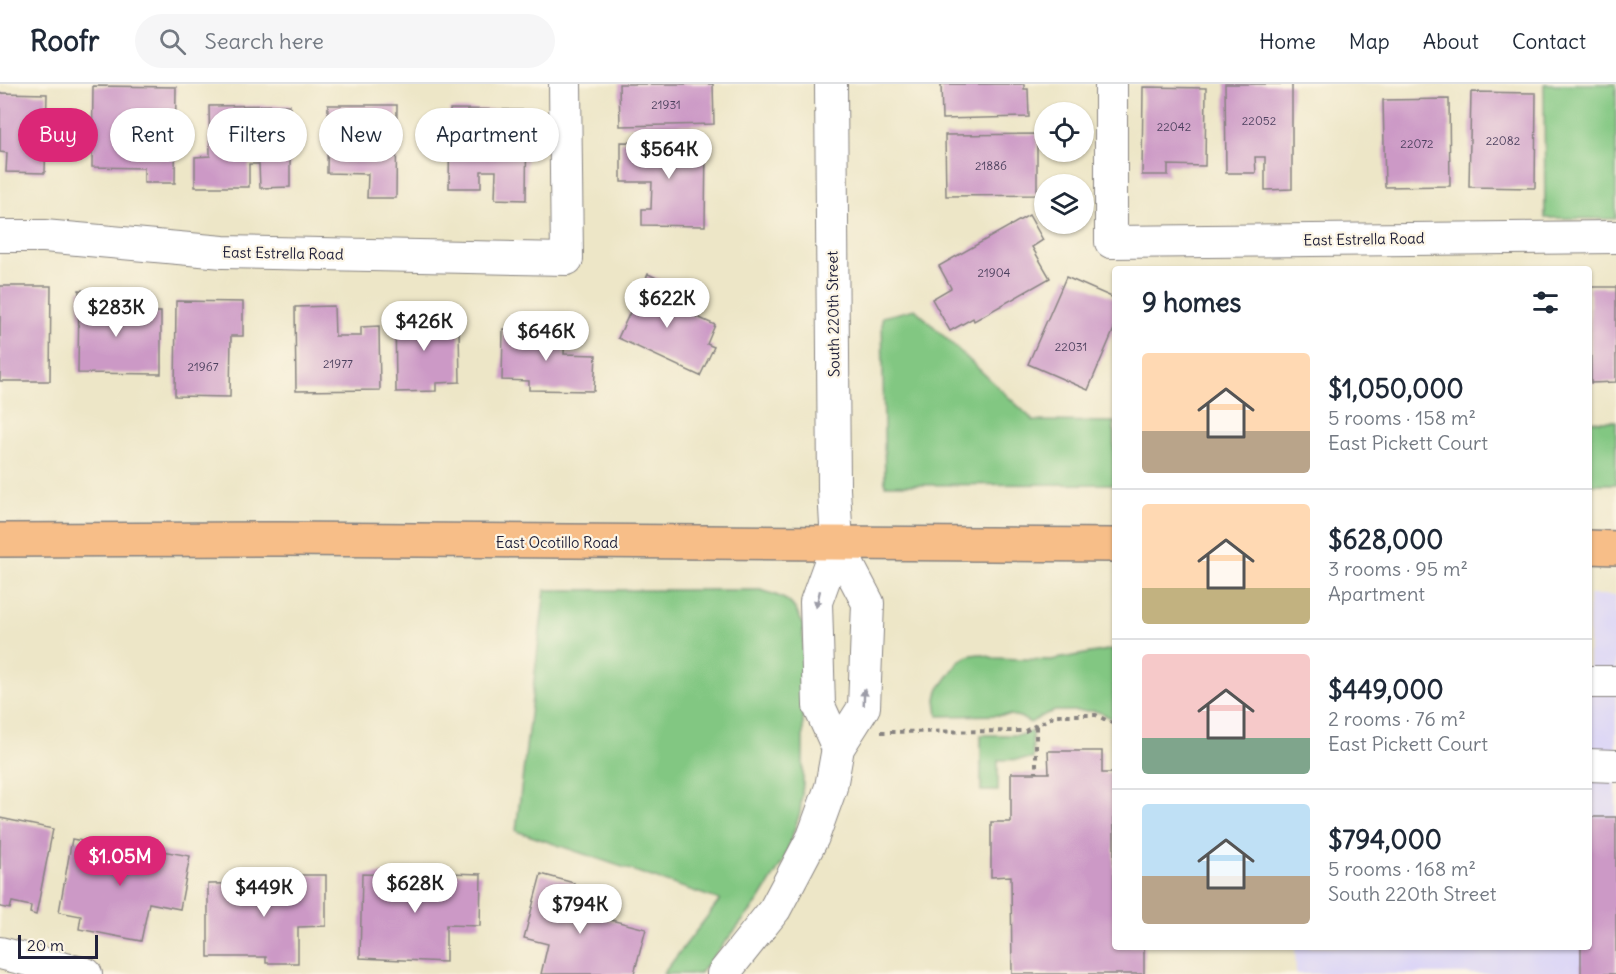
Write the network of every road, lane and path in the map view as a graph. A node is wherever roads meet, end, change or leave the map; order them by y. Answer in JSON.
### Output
{"nodes":[{"id":1,"x":565,"y":84,"type":"edge"},
{"id":2,"x":831,"y":84,"type":"edge"},
{"id":3,"x":1111,"y":84,"type":"edge"},
{"id":4,"x":0,"y":236,"type":"edge"},
{"id":5,"x":1616,"y":237,"type":"edge"},
{"id":6,"x":0,"y":540,"type":"edge"},
{"id":7,"x":837,"y":544,"type":"junction"},
{"id":8,"x":1112,"y":545,"type":"edge"},
{"id":9,"x":1592,"y":548,"type":"edge"},
{"id":10,"x":1616,"y":548,"type":"edge"},
{"id":11,"x":1592,"y":682,"type":"edge"},
{"id":12,"x":1616,"y":682,"type":"edge"},
{"id":13,"x":1112,"y":723,"type":"edge"},
{"id":14,"x":1036,"y":726,"type":"junction"},
{"id":15,"x":880,"y":732,"type":"dead end"},
{"id":16,"x":838,"y":748,"type":"junction"},
{"id":17,"x":1592,"y":765,"type":"edge"},
{"id":18,"x":1616,"y":766,"type":"edge"},
{"id":19,"x":1036,"y":773,"type":"dead end"},
{"id":20,"x":0,"y":953,"type":"edge"},
{"id":21,"x":86,"y":974,"type":"edge"},
{"id":22,"x":723,"y":974,"type":"edge"}],
"edges":[{"from":1,"to":4,"type":"street","name":"East Estrella Road"},
{"from":2,"to":7,"type":"street","name":"South 220th Street"},
{"from":3,"to":5,"type":"street","name":"East Estrella Road"},
{"from":6,"to":7,"type":"main road","name":"East Ocotillo Road"},
{"from":7,"to":8,"type":"main road","name":"East Ocotillo Road"},
{"from":7,"to":16,"type":"street","name":"South 220th Street","one_way":true},
{"from":16,"to":7,"type":"street","name":"South 220th Street","one_way":true},
{"from":9,"to":10,"type":"main road"},
{"from":11,"to":12,"type":"street"},
{"from":13,"to":14,"type":"path"},
{"from":14,"to":15,"type":"path"},
{"from":14,"to":19,"type":"path"},
{"from":16,"to":22,"type":"street","name":"South 220th Street"},
{"from":17,"to":18,"type":"street"},
{"from":20,"to":21,"type":"street"}]}
